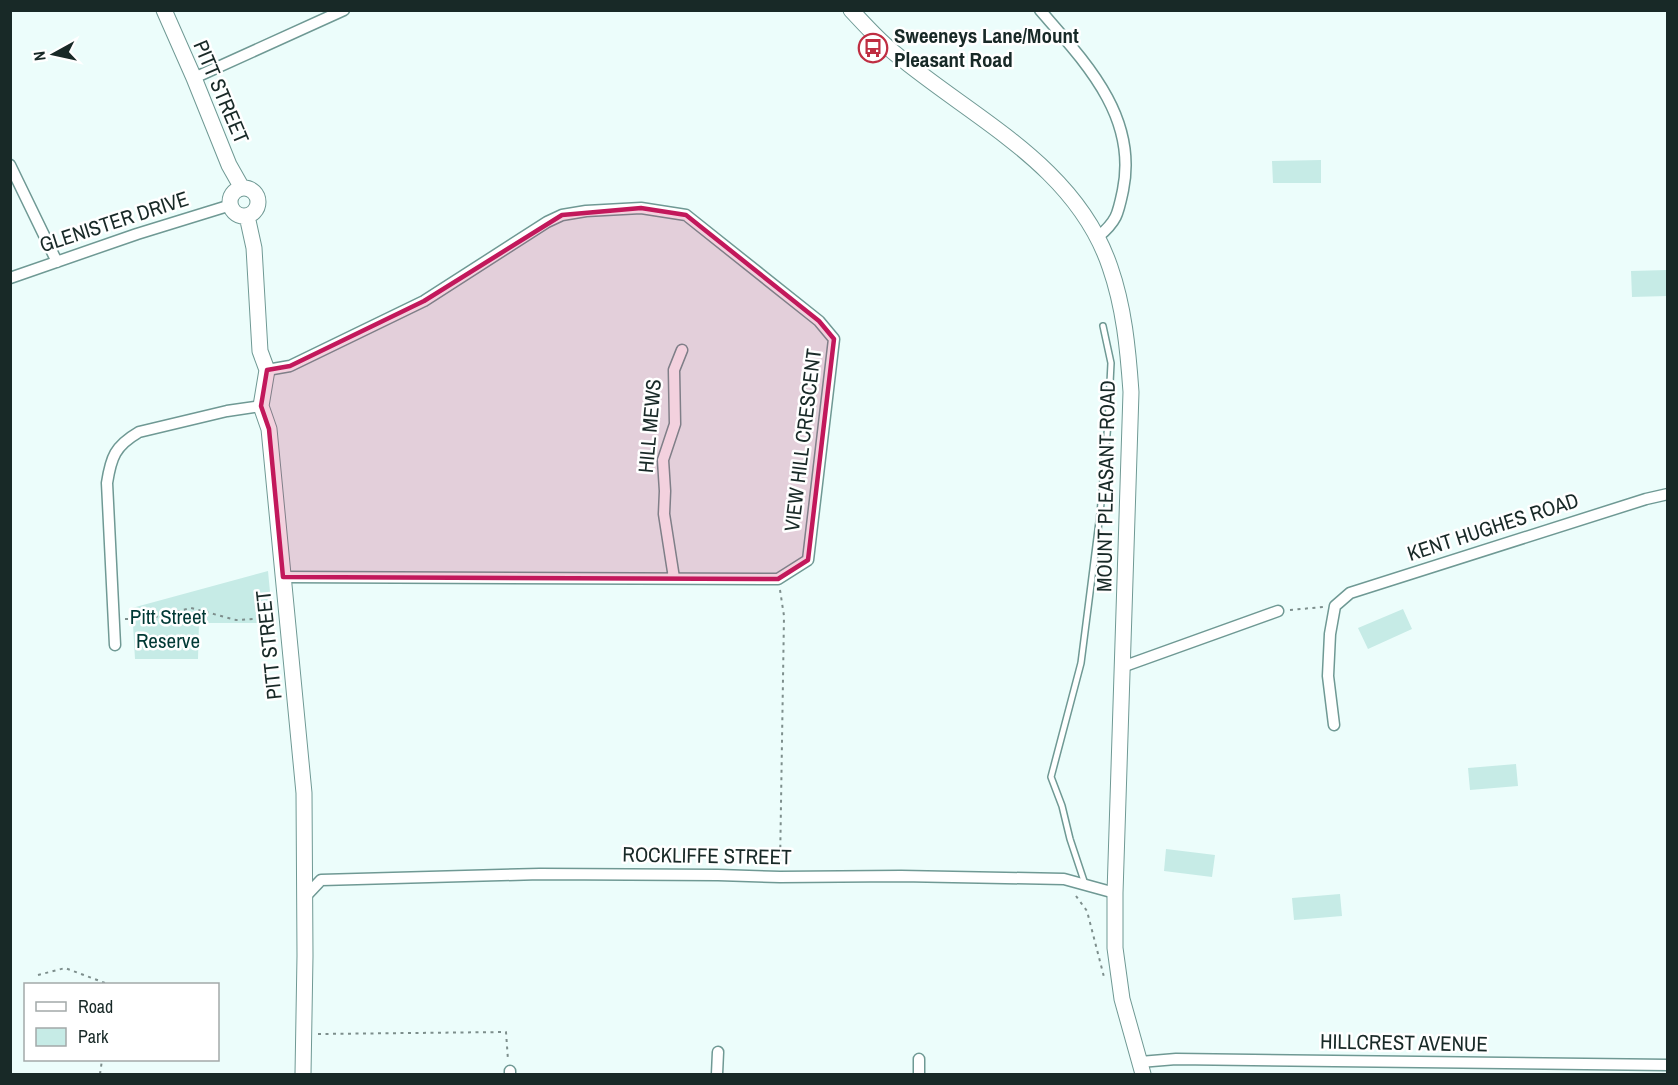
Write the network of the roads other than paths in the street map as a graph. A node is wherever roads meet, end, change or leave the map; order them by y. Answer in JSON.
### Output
{"nodes":[{"id":1,"x":164,"y":10,"type":"edge"},
{"id":2,"x":344,"y":10,"type":"edge"},
{"id":3,"x":851,"y":10,"type":"edge"},
{"id":4,"x":1040,"y":10,"type":"edge"},
{"id":5,"x":194,"y":78,"type":"junction"},
{"id":6,"x":10,"y":165,"type":"edge"},
{"id":7,"x":242,"y":188,"type":"junction"},
{"id":8,"x":231,"y":205,"type":"junction"},
{"id":9,"x":247,"y":216,"type":"junction"},
{"id":10,"x":1098,"y":237,"type":"junction"},
{"id":11,"x":57,"y":262,"type":"junction"},
{"id":12,"x":10,"y":278,"type":"edge"},
{"id":13,"x":1103,"y":326,"type":"dead end"},
{"id":14,"x":682,"y":350,"type":"dead end"},
{"id":15,"x":267,"y":370,"type":"junction"},
{"id":16,"x":261,"y":406,"type":"junction"},
{"id":17,"x":1668,"y":494,"type":"edge"},
{"id":18,"x":283,"y":577,"type":"junction"},
{"id":19,"x":675,"y":578,"type":"junction"},
{"id":20,"x":1278,"y":611,"type":"road end"},
{"id":21,"x":116,"y":645,"type":"dead end"},
{"id":22,"x":1122,"y":667,"type":"junction"},
{"id":23,"x":1334,"y":725,"type":"dead end"},
{"id":24,"x":1085,"y":885,"type":"junction"},
{"id":25,"x":1115,"y":893,"type":"junction"},
{"id":26,"x":304,"y":898,"type":"junction"},
{"id":27,"x":718,"y":1052,"type":"dead end"},
{"id":28,"x":919,"y":1059,"type":"dead end"},
{"id":29,"x":1668,"y":1065,"type":"edge"},
{"id":30,"x":1141,"y":1068,"type":"edge"},
{"id":31,"x":1644,"y":1070,"type":"edge"},
{"id":32,"x":303,"y":1074,"type":"edge"},
{"id":33,"x":717,"y":1074,"type":"edge"},
{"id":34,"x":919,"y":1074,"type":"edge"}],
"edges":[{"from":1,"to":5,"type":"street","name":"PITT STREET"},
{"from":2,"to":5,"type":"street"},
{"from":3,"to":10,"type":"street","name":"MOUNT PLEASANT ROAD"},
{"from":4,"to":10,"type":"street"},
{"from":5,"to":7,"type":"street","name":"PITT STREET"},
{"from":6,"to":11,"type":"street"},
{"from":7,"to":8,"type":"street"},
{"from":7,"to":9,"type":"street"},
{"from":8,"to":9,"type":"street"},
{"from":8,"to":11,"type":"street","name":"GLENISTER DRIVE"},
{"from":9,"to":15,"type":"street","name":"PITT STREET"},
{"from":10,"to":22,"type":"street","name":"MOUNT PLEASANT ROAD"},
{"from":11,"to":12,"type":"street","name":"GLENISTER DRIVE"},
{"from":13,"to":24,"type":"lane"},
{"from":14,"to":19,"type":"street","name":"HILL MEWS"},
{"from":15,"to":16,"type":"street","name":"PITT STREET"},
{"from":15,"to":19,"type":"street","name":"VIEW HILL CRESCENT"},
{"from":16,"to":18,"type":"street","name":"PITT STREET"},
{"from":16,"to":21,"type":"street"},
{"from":17,"to":23,"type":"street","name":"KENT HUGHES ROAD"},
{"from":18,"to":19,"type":"street"},
{"from":18,"to":26,"type":"street","name":"PITT STREET"},
{"from":20,"to":22,"type":"street"},
{"from":22,"to":25,"type":"street","name":"MOUNT PLEASANT ROAD"},
{"from":24,"to":25,"type":"street","name":"ROCKLIFFE STREET"},
{"from":24,"to":26,"type":"street","name":"ROCKLIFFE STREET"},
{"from":25,"to":30,"type":"street","name":"MOUNT PLEASANT ROAD"},
{"from":26,"to":32,"type":"street","name":"PITT STREET"},
{"from":27,"to":33,"type":"street"},
{"from":28,"to":34,"type":"street"},
{"from":29,"to":31,"type":"street","name":"HILLCREST AVENUE"},
{"from":30,"to":31,"type":"street","name":"HILLCREST AVENUE"}]}
